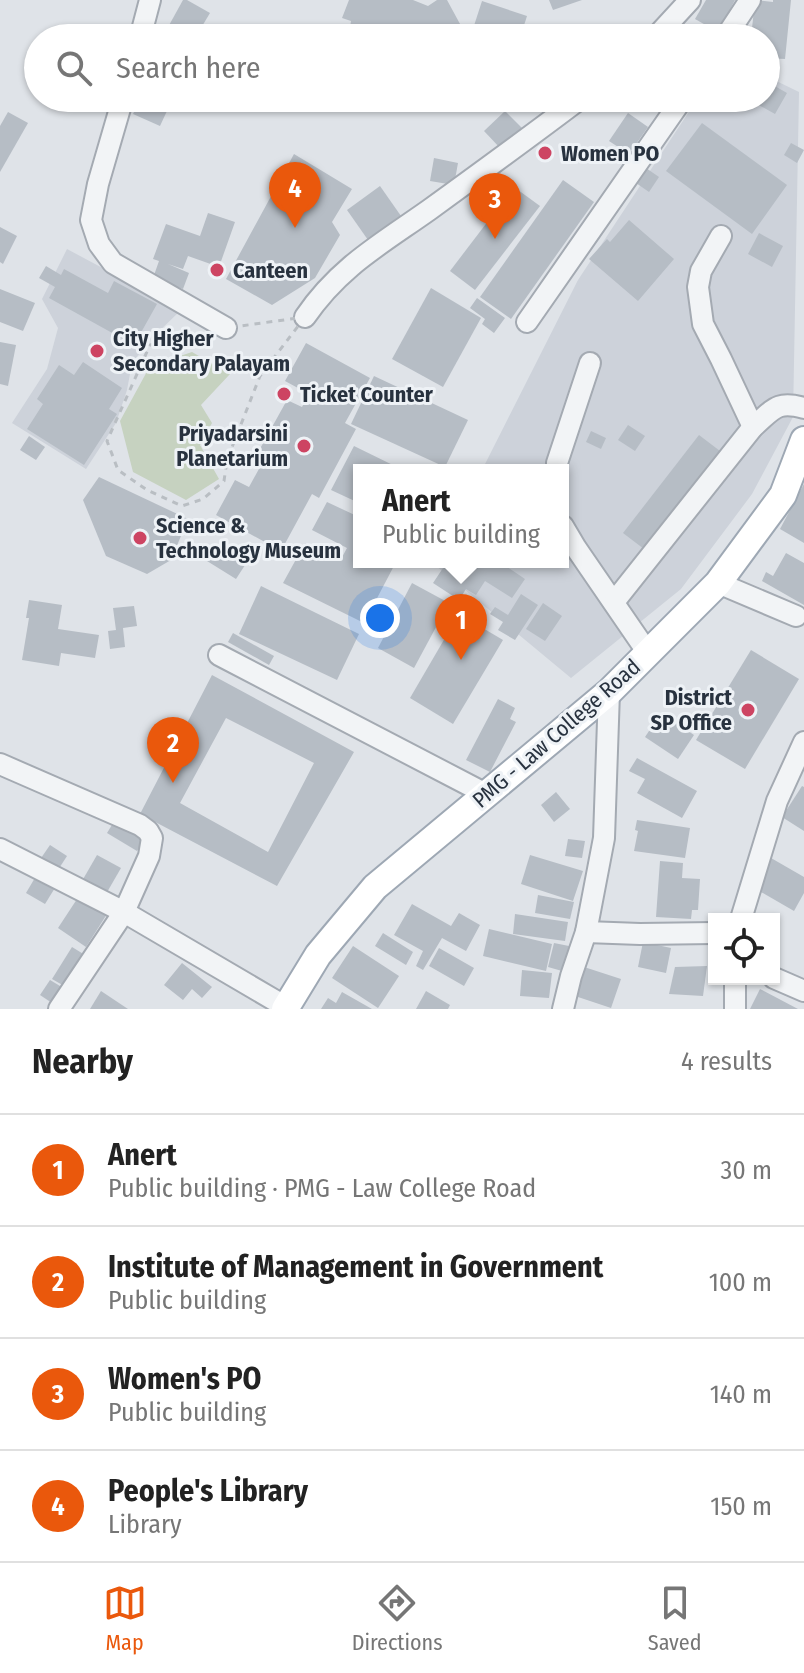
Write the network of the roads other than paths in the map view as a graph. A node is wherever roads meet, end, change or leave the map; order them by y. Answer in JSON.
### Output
{"nodes":[{"id":1,"x":150,"y":0,"type":"edge"},
{"id":2,"x":690,"y":0,"type":"edge"},
{"id":3,"x":750,"y":0,"type":"edge"},
{"id":4,"x":144,"y":24,"type":"edge"},
{"id":5,"x":668,"y":24,"type":"edge"},
{"id":6,"x":734,"y":24,"type":"edge"},
{"id":7,"x":119,"y":112,"type":"edge"},
{"id":8,"x":562,"y":112,"type":"edge"},
{"id":9,"x":673,"y":112,"type":"edge"},
{"id":10,"x":721,"y":236,"type":"dead end"},
{"id":11,"x":305,"y":317,"type":"road end"},
{"id":12,"x":527,"y":322,"type":"dead end"},
{"id":13,"x":226,"y":328,"type":"road end"},
{"id":14,"x":590,"y":363,"type":"dead end"},
{"id":15,"x":804,"y":408,"type":"edge"},
{"id":16,"x":753,"y":427,"type":"junction"},
{"id":17,"x":804,"y":440,"type":"edge"},
{"id":18,"x":557,"y":464,"type":"edge"},
{"id":19,"x":569,"y":536,"type":"edge"},
{"id":20,"x":718,"y":583,"type":"junction"},
{"id":21,"x":614,"y":602,"type":"junction"},
{"id":22,"x":796,"y":616,"type":"dead end"},
{"id":23,"x":648,"y":653,"type":"junction"},
{"id":24,"x":219,"y":655,"type":"dead end"},
{"id":25,"x":609,"y":692,"type":"junction"},
{"id":26,"x":804,"y":742,"type":"edge"},
{"id":27,"x":0,"y":764,"type":"edge"},
{"id":28,"x":486,"y":794,"type":"junction"},
{"id":29,"x":0,"y":849,"type":"edge"},
{"id":30,"x":124,"y":912,"type":"junction"},
{"id":31,"x":743,"y":913,"type":"edge"},
{"id":32,"x":586,"y":932,"type":"junction"},
{"id":33,"x":708,"y":933,"type":"edge"},
{"id":34,"x":780,"y":981,"type":"edge"},
{"id":35,"x":735,"y":985,"type":"edge"},
{"id":36,"x":804,"y":991,"type":"edge"},
{"id":37,"x":286,"y":1008,"type":"edge"},
{"id":38,"x":59,"y":1009,"type":"edge"},
{"id":39,"x":563,"y":1009,"type":"edge"},
{"id":40,"x":735,"y":1009,"type":"edge"}],
"edges":[{"from":1,"to":4,"type":"street"},
{"from":2,"to":5,"type":"street"},
{"from":3,"to":6,"type":"street"},
{"from":7,"to":13,"type":"street"},
{"from":8,"to":11,"type":"street"},
{"from":9,"to":12,"type":"street"},
{"from":10,"to":16,"type":"street"},
{"from":14,"to":18,"type":"street"},
{"from":15,"to":16,"type":"street"},
{"from":16,"to":21,"type":"street"},
{"from":17,"to":20,"type":"main road","name":"PMG - Law College Road"},
{"from":19,"to":21,"type":"street"},
{"from":20,"to":22,"type":"street"},
{"from":20,"to":23,"type":"main road","name":"PMG - Law College Road"},
{"from":21,"to":23,"type":"street"},
{"from":23,"to":25,"type":"main road","name":"PMG - Law College Road"},
{"from":24,"to":28,"type":"street"},
{"from":25,"to":28,"type":"main road","name":"PMG - Law College Road"},
{"from":25,"to":32,"type":"street"},
{"from":26,"to":31,"type":"street"},
{"from":27,"to":30,"type":"street"},
{"from":28,"to":37,"type":"main road","name":"PMG - Law College Road"},
{"from":29,"to":30,"type":"street"},
{"from":30,"to":37,"type":"street"},
{"from":30,"to":38,"type":"street"},
{"from":32,"to":33,"type":"street"},
{"from":32,"to":39,"type":"street"},
{"from":34,"to":36,"type":"street"},
{"from":35,"to":40,"type":"street"}]}
